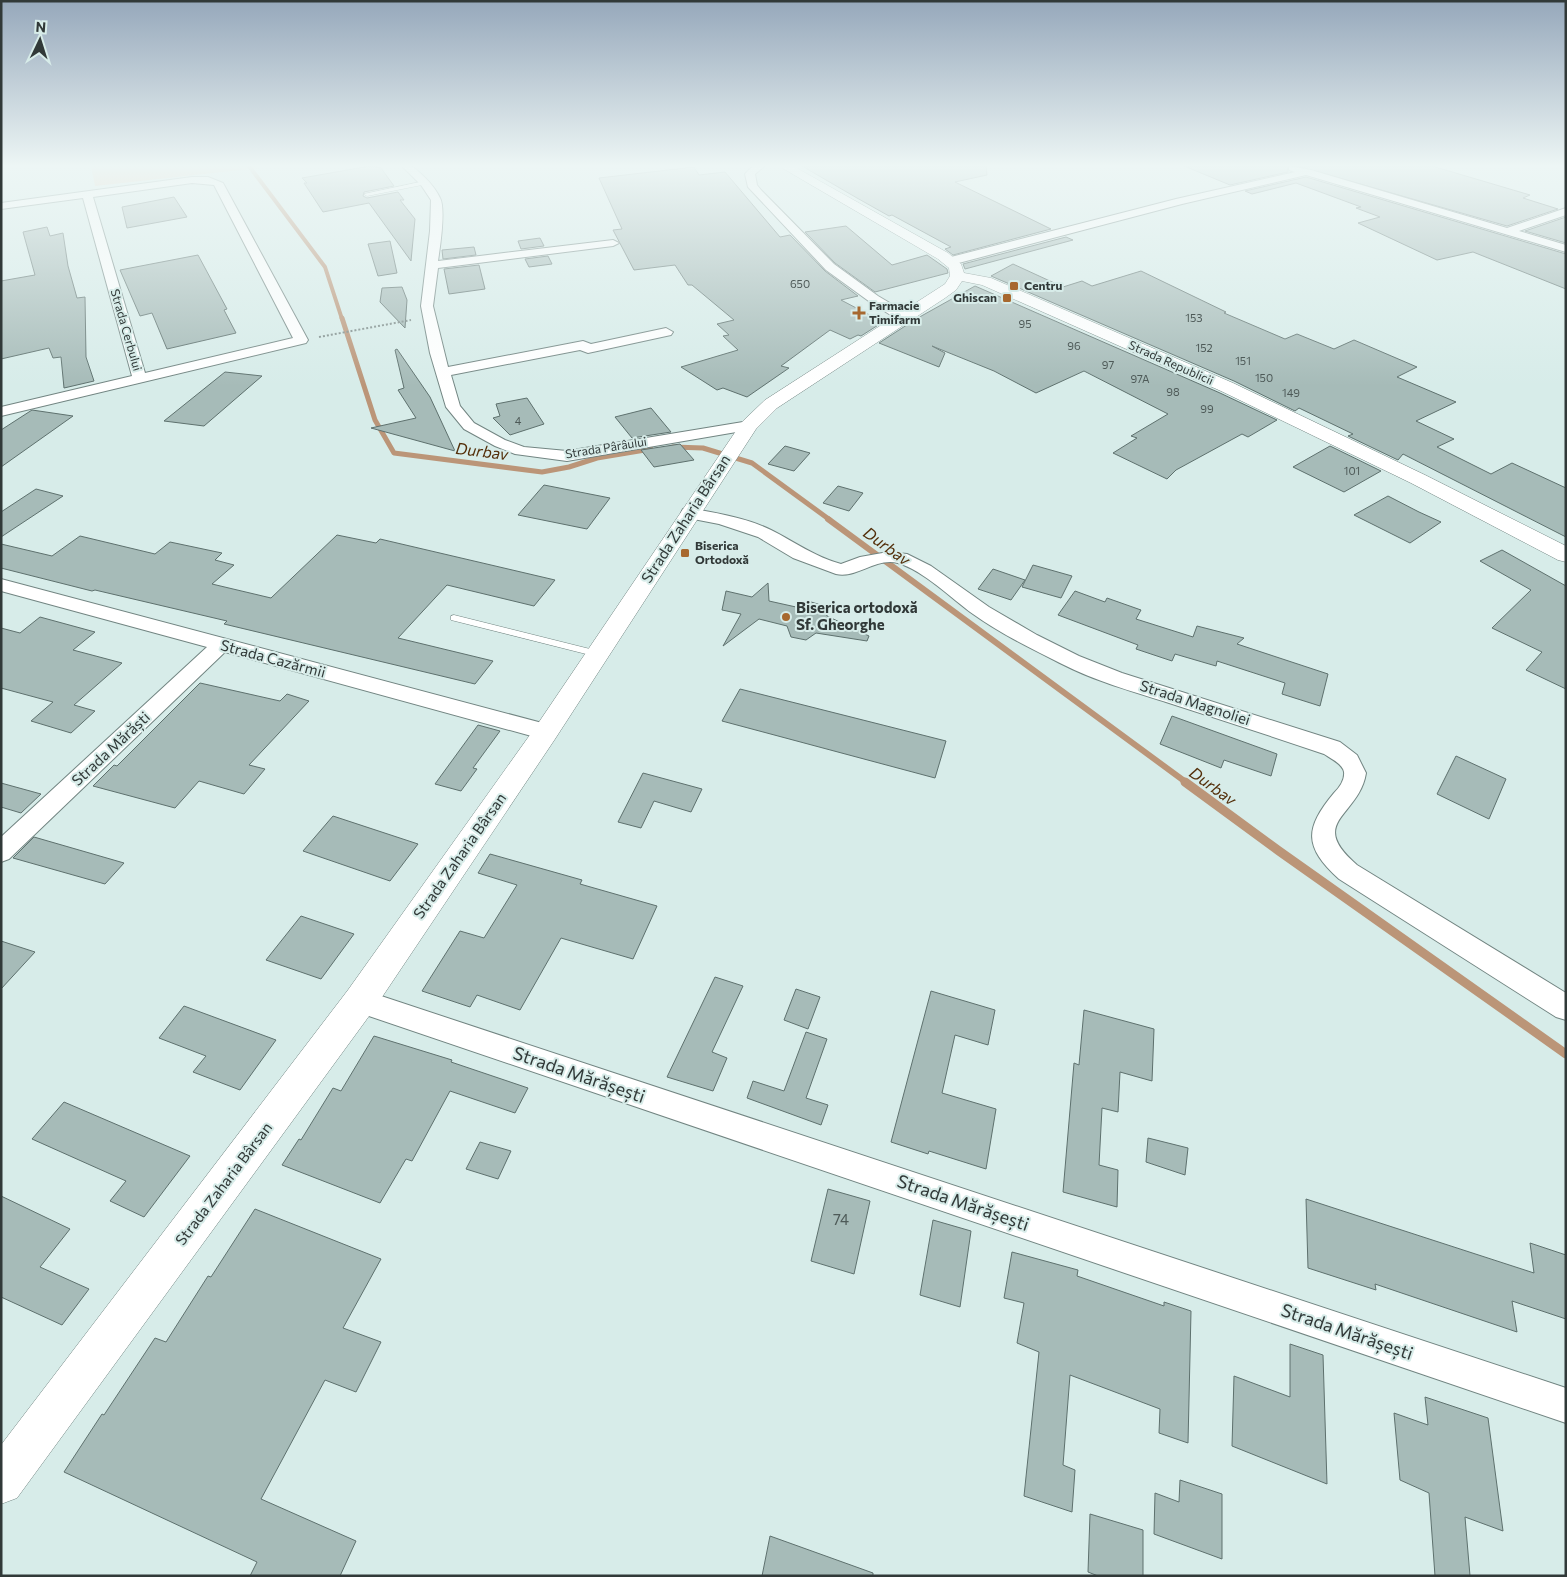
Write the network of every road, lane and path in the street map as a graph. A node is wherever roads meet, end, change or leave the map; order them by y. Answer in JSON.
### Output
{"nodes":[{"id":1,"x":100,"y":240,"type":"edge"},
{"id":2,"x":248,"y":240,"type":"edge"},
{"id":3,"x":435,"y":240,"type":"edge"},
{"id":4,"x":803,"y":240,"type":"edge"},
{"id":5,"x":906,"y":240,"type":"edge"},
{"id":6,"x":1052,"y":240,"type":"edge"},
{"id":7,"x":1533,"y":240,"type":"edge"},
{"id":8,"x":613,"y":243,"type":"dead end"},
{"id":9,"x":1566,"y":249,"type":"edge"},
{"id":10,"x":432,"y":265,"type":"junction"},
{"id":11,"x":954,"y":269,"type":"junction"},
{"id":12,"x":905,"y":318,"type":"junction"},
{"id":13,"x":406,"y":321,"type":"dead end"},
{"id":14,"x":666,"y":332,"type":"dead end"},
{"id":15,"x":328,"y":336,"type":"dead end"},
{"id":16,"x":443,"y":372,"type":"junction"},
{"id":17,"x":140,"y":380,"type":"junction"},
{"id":18,"x":1,"y":412,"type":"edge"},
{"id":19,"x":744,"y":432,"type":"junction"},
{"id":20,"x":689,"y":513,"type":"junction"},
{"id":21,"x":1566,"y":555,"type":"edge"},
{"id":22,"x":1,"y":585,"type":"edge"},
{"id":23,"x":454,"y":618,"type":"dead end"},
{"id":24,"x":221,"y":645,"type":"junction"},
{"id":25,"x":598,"y":654,"type":"junction"},
{"id":26,"x":546,"y":732,"type":"junction"},
{"id":27,"x":1,"y":852,"type":"edge"},
{"id":28,"x":360,"y":1001,"type":"junction"},
{"id":29,"x":1566,"y":1008,"type":"edge"},
{"id":30,"x":1566,"y":1406,"type":"edge"},
{"id":31,"x":1,"y":1482,"type":"edge"}],
"edges":[{"from":1,"to":17,"type":"street","name":"Strada Cerbului"},
{"from":2,"to":17,"type":"street"},
{"from":3,"to":10,"type":"street","name":"Strada Pârâului"},
{"from":4,"to":12,"type":"street"},
{"from":5,"to":11,"type":"main road","name":"Strada Republicii"},
{"from":6,"to":11,"type":"street"},
{"from":7,"to":9,"type":"street"},
{"from":8,"to":10,"type":"street"},
{"from":10,"to":16,"type":"street","name":"Strada Pârâului"},
{"from":11,"to":12,"type":"main road","name":"Strada Zaharia Bârsan"},
{"from":11,"to":21,"type":"main road","name":"Strada Republicii"},
{"from":12,"to":19,"type":"main road","name":"Strada Zaharia Bârsan"},
{"from":13,"to":15,"type":"path"},
{"from":14,"to":16,"type":"street"},
{"from":16,"to":19,"type":"street","name":"Strada Pârâului"},
{"from":17,"to":18,"type":"street"},
{"from":19,"to":20,"type":"main road","name":"Strada Zaharia Bârsan"},
{"from":20,"to":25,"type":"main road","name":"Strada Zaharia Bârsan"},
{"from":20,"to":29,"type":"street","name":"Strada Magnoliei"},
{"from":22,"to":24,"type":"street","name":"Strada Cazărmii"},
{"from":23,"to":25,"type":"lane"},
{"from":24,"to":26,"type":"street","name":"Strada Cazărmii"},
{"from":24,"to":27,"type":"street","name":"Strada Mărăști"},
{"from":25,"to":26,"type":"main road","name":"Strada Zaharia Bârsan"},
{"from":26,"to":28,"type":"main road","name":"Strada Zaharia Bârsan"},
{"from":28,"to":30,"type":"street","name":"Strada Mărășești"},
{"from":28,"to":31,"type":"main road","name":"Strada Zaharia Bârsan"}]}
